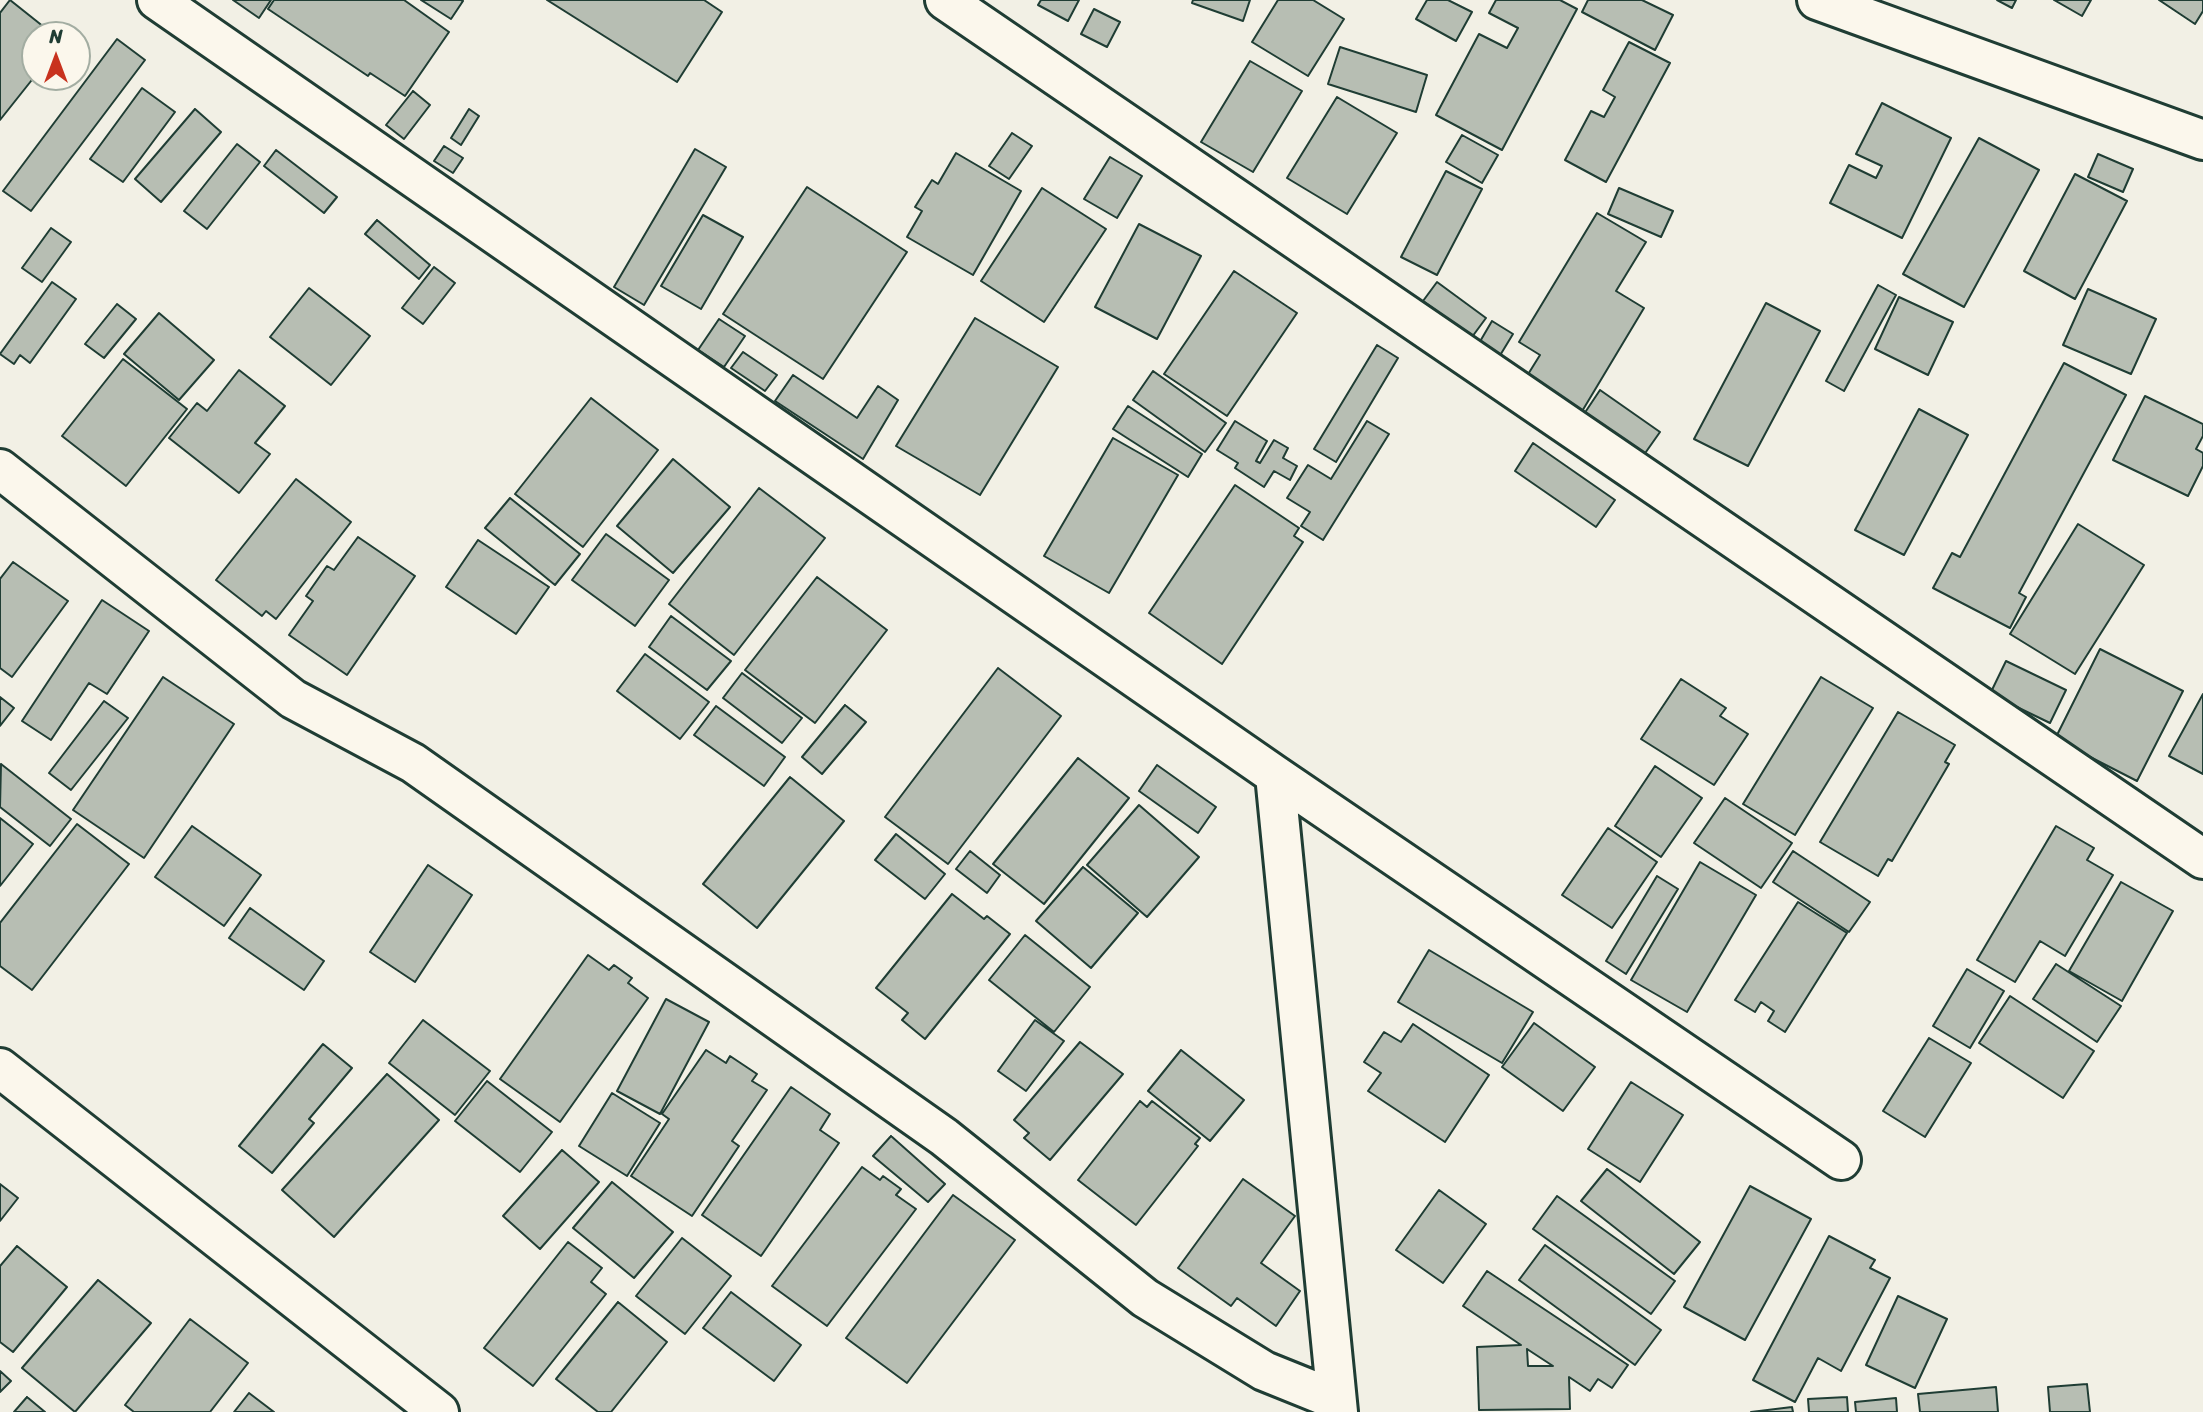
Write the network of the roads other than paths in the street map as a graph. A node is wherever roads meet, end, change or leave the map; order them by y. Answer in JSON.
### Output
{"nodes":[{"id":1,"x":157,"y":0,"type":"edge"},
{"id":2,"x":945,"y":0,"type":"edge"},
{"id":3,"x":1817,"y":0,"type":"edge"},
{"id":4,"x":2203,"y":139,"type":"edge"},
{"id":5,"x":0,"y":469,"type":"edge"},
{"id":6,"x":1275,"y":775,"type":"junction"},
{"id":7,"x":2203,"y":859,"type":"edge"},
{"id":8,"x":0,"y":1068,"type":"edge"},
{"id":9,"x":1841,"y":1160,"type":"dead end"},
{"id":10,"x":1337,"y":1406,"type":"edge"},
{"id":11,"x":439,"y":1412,"type":"edge"}],
"edges":[{"from":1,"to":6,"type":"street"},
{"from":2,"to":7,"type":"street"},
{"from":3,"to":4,"type":"street"},
{"from":5,"to":10,"type":"street"},
{"from":6,"to":9,"type":"street"},
{"from":6,"to":10,"type":"street"},
{"from":8,"to":11,"type":"street"}]}
